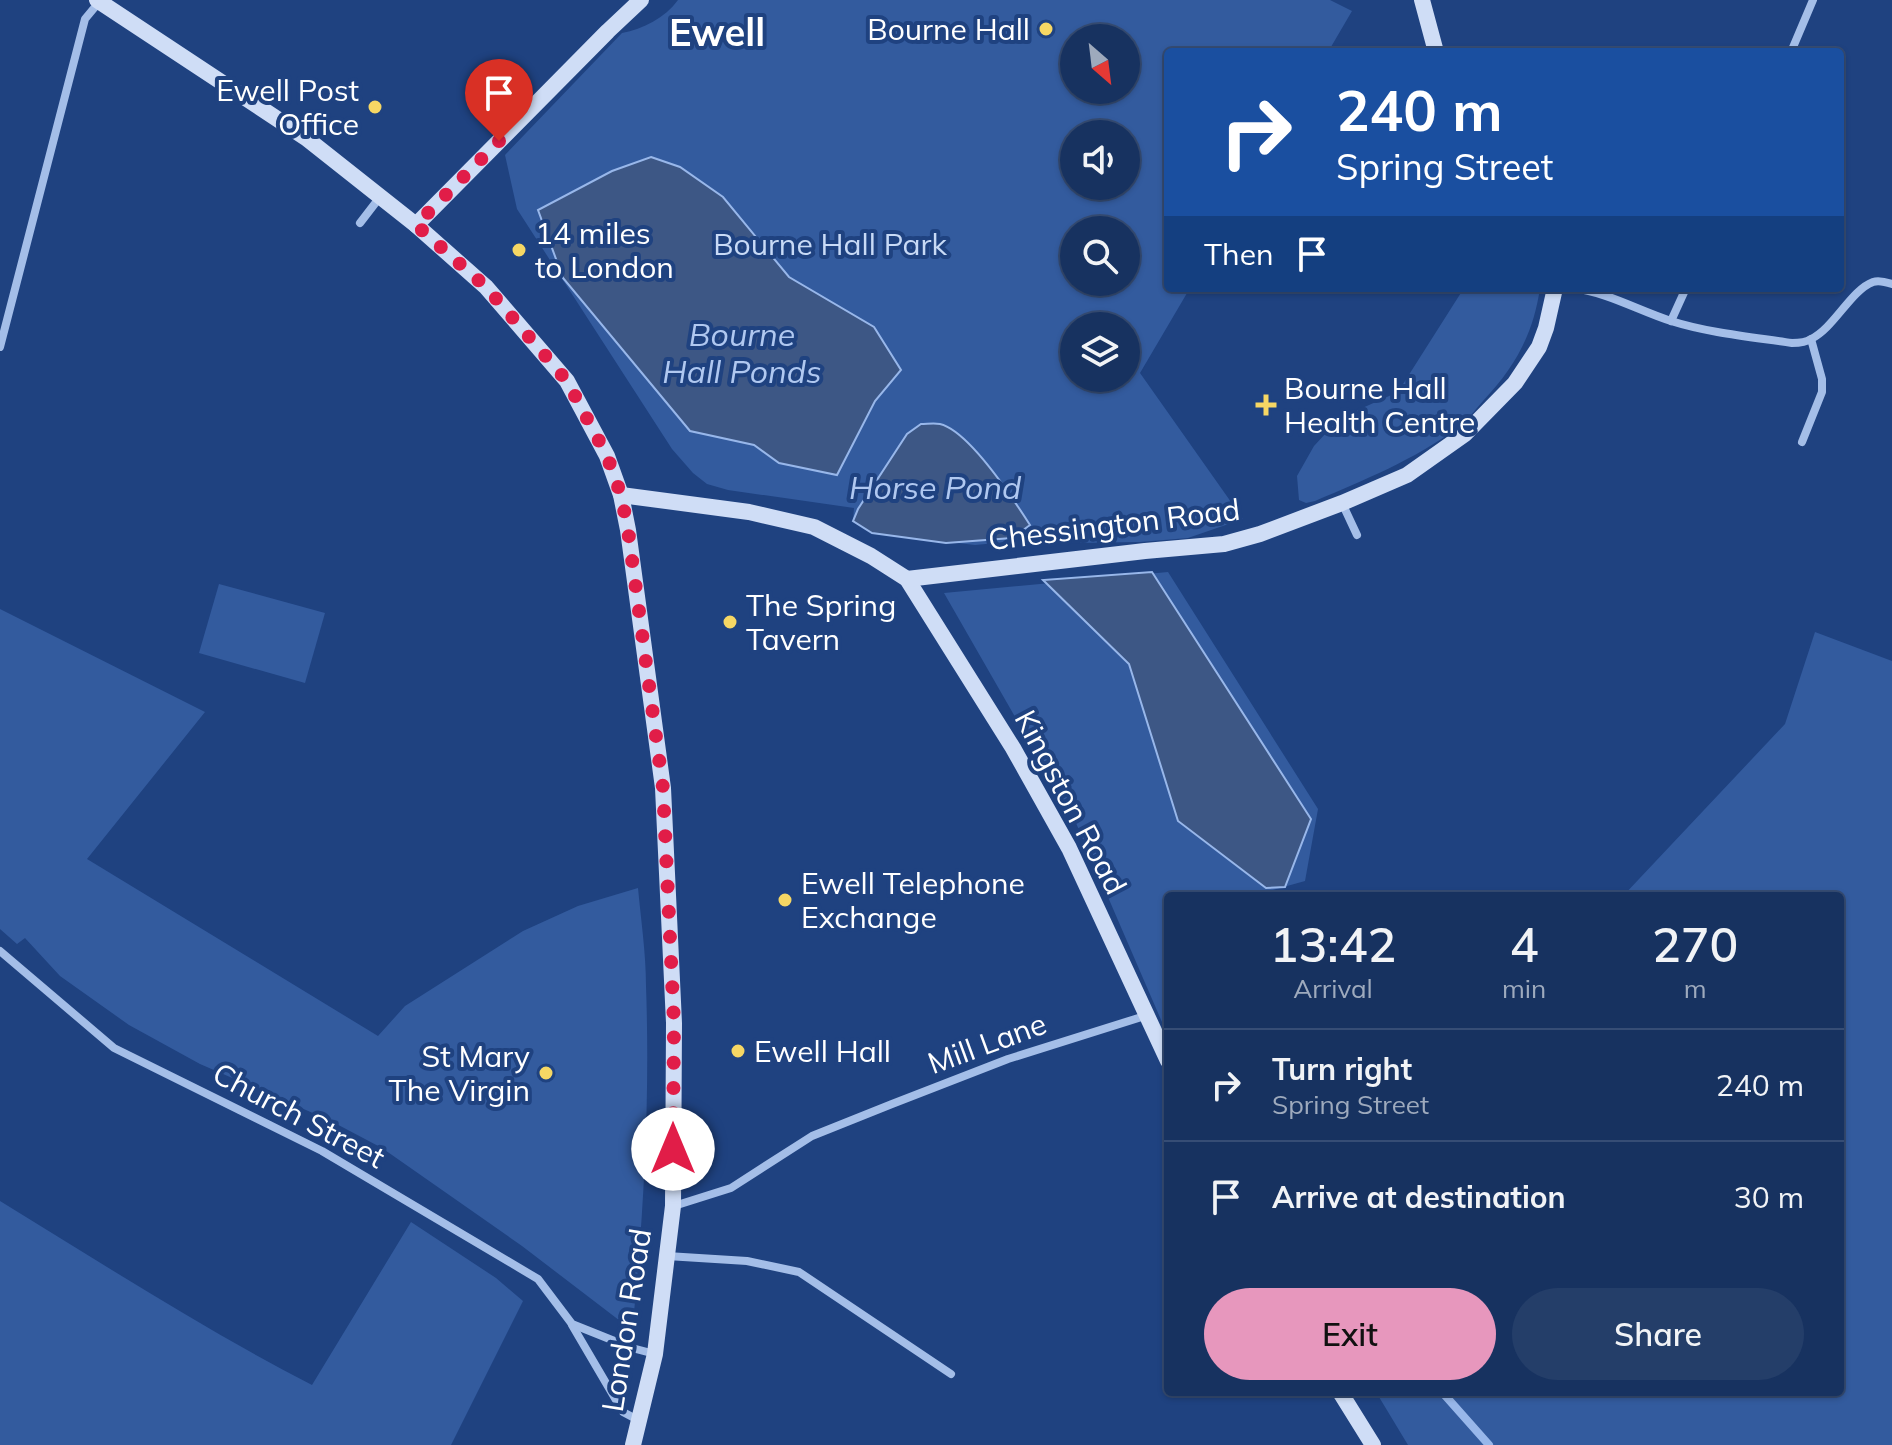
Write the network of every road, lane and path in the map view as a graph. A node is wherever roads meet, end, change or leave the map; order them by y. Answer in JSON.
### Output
{"nodes":[{"id":1,"x":99,"y":0,"type":"edge"},
{"id":2,"x":641,"y":0,"type":"edge"},
{"id":3,"x":1422,"y":0,"type":"edge"},
{"id":4,"x":1813,"y":0,"type":"edge"},
{"id":5,"x":1435,"y":48,"type":"edge"},
{"id":6,"x":1793,"y":48,"type":"edge"},
{"id":7,"x":380,"y":197,"type":"junction"},
{"id":8,"x":360,"y":223,"type":"dead end"},
{"id":9,"x":416,"y":225,"type":"junction"},
{"id":10,"x":1892,"y":284,"type":"edge"},
{"id":11,"x":1554,"y":292,"type":"edge"},
{"id":12,"x":1592,"y":292,"type":"edge"},
{"id":13,"x":1684,"y":292,"type":"edge"},
{"id":14,"x":1671,"y":321,"type":"junction"},
{"id":15,"x":1811,"y":339,"type":"junction"},
{"id":16,"x":0,"y":347,"type":"edge"},
{"id":17,"x":1802,"y":442,"type":"dead end"},
{"id":18,"x":621,"y":495,"type":"junction"},
{"id":19,"x":1342,"y":503,"type":"junction"},
{"id":20,"x":1357,"y":535,"type":"dead end"},
{"id":21,"x":907,"y":579,"type":"junction"},
{"id":22,"x":0,"y":951,"type":"edge"},
{"id":23,"x":1148,"y":1015,"type":"junction"},
{"id":24,"x":1164,"y":1052,"type":"edge"},
{"id":25,"x":673,"y":1206,"type":"junction"},
{"id":26,"x":667,"y":1256,"type":"junction"},
{"id":27,"x":572,"y":1324,"type":"junction"},
{"id":28,"x":655,"y":1354,"type":"junction"},
{"id":29,"x":951,"y":1374,"type":"dead end"},
{"id":30,"x":1342,"y":1396,"type":"edge"},
{"id":31,"x":640,"y":1421,"type":"junction"},
{"id":32,"x":633,"y":1445,"type":"edge"},
{"id":33,"x":1373,"y":1445,"type":"edge"}],
"edges":[{"from":1,"to":7,"type":"main road","name":"London Road"},
{"from":1,"to":16,"type":"street"},
{"from":2,"to":9,"type":"main road"},
{"from":3,"to":5,"type":"main road"},
{"from":4,"to":6,"type":"street"},
{"from":7,"to":8,"type":"street"},
{"from":7,"to":9,"type":"main road","name":"London Road"},
{"from":9,"to":18,"type":"main road","name":"London Road"},
{"from":10,"to":15,"type":"street"},
{"from":11,"to":19,"type":"main road","name":"Chessington Road"},
{"from":12,"to":14,"type":"street"},
{"from":13,"to":14,"type":"street"},
{"from":14,"to":15,"type":"street"},
{"from":15,"to":17,"type":"street"},
{"from":18,"to":21,"type":"main road"},
{"from":18,"to":25,"type":"main road","name":"London Road"},
{"from":19,"to":20,"type":"street"},
{"from":19,"to":21,"type":"main road","name":"Chessington Road"},
{"from":21,"to":23,"type":"main road","name":"Kingston Road"},
{"from":22,"to":27,"type":"street","name":"Church Street"},
{"from":23,"to":24,"type":"main road","name":"Kingston Road"},
{"from":23,"to":25,"type":"street","name":"Mill Lane"},
{"from":25,"to":26,"type":"main road","name":"London Road"},
{"from":26,"to":28,"type":"main road","name":"London Road"},
{"from":26,"to":29,"type":"street"},
{"from":27,"to":28,"type":"street"},
{"from":27,"to":31,"type":"street","name":"Church Street"},
{"from":28,"to":31,"type":"main road","name":"London Road"},
{"from":30,"to":33,"type":"main road"},
{"from":31,"to":32,"type":"main road","name":"London Road"}]}
